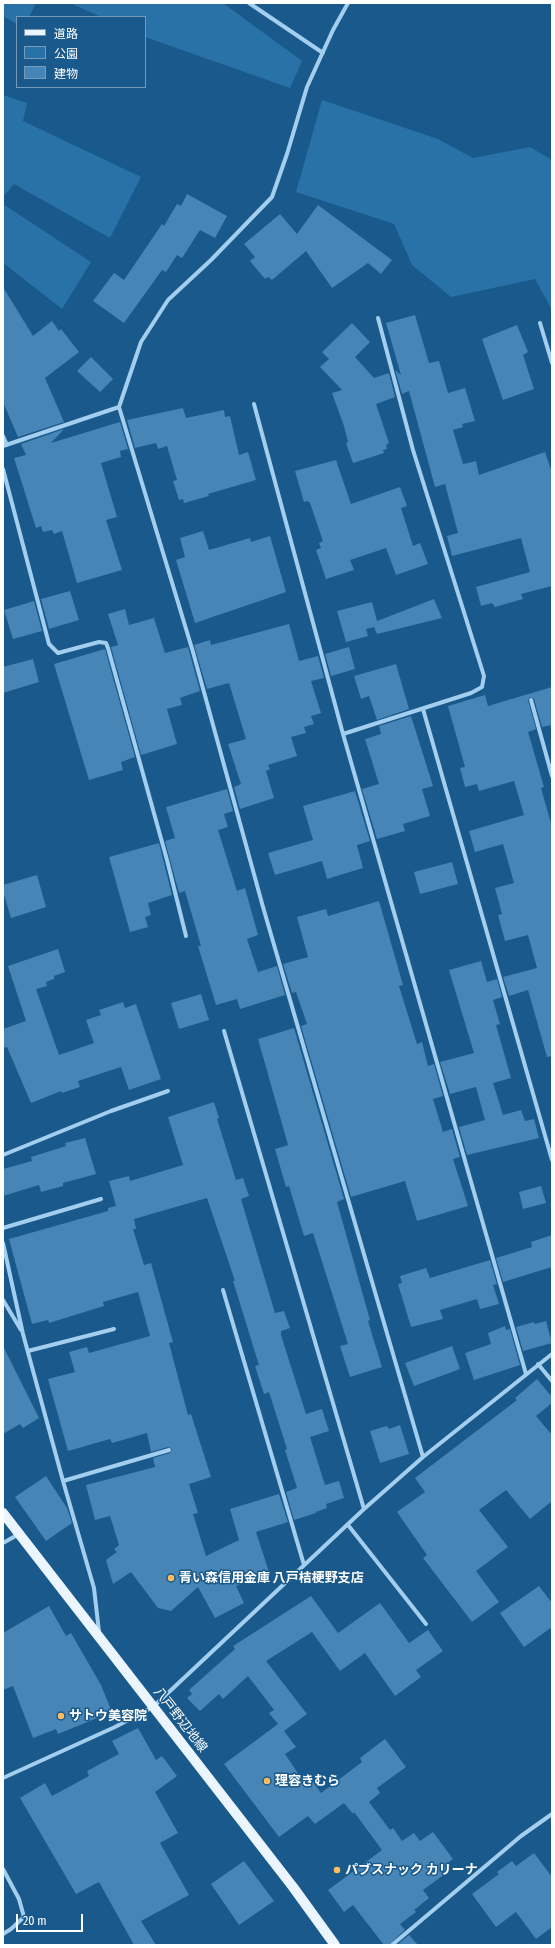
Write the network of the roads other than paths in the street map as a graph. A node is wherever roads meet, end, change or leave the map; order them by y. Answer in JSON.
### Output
{"nodes":[{"id":1,"x":249,"y":3,"type":"edge"},
{"id":2,"x":348,"y":3,"type":"edge"},
{"id":3,"x":323,"y":53,"type":"junction"},
{"id":4,"x":378,"y":318,"type":"dead end"},
{"id":5,"x":540,"y":323,"type":"dead end"},
{"id":6,"x":552,"y":364,"type":"edge"},
{"id":7,"x":254,"y":404,"type":"dead end"},
{"id":8,"x":120,"y":407,"type":"junction"},
{"id":9,"x":3,"y":436,"type":"edge"},
{"id":10,"x":5,"y":445,"type":"edge"},
{"id":11,"x":3,"y":470,"type":"edge"},
{"id":12,"x":531,"y":700,"type":"dead end"},
{"id":13,"x":423,"y":709,"type":"junction"},
{"id":14,"x":343,"y":734,"type":"junction"},
{"id":15,"x":552,"y":776,"type":"edge"},
{"id":16,"x":186,"y":936,"type":"dead end"},
{"id":17,"x":224,"y":1031,"type":"dead end"},
{"id":18,"x":168,"y":1092,"type":"dead end"},
{"id":19,"x":3,"y":1155,"type":"edge"},
{"id":20,"x":552,"y":1160,"type":"edge"},
{"id":21,"x":101,"y":1199,"type":"dead end"},
{"id":22,"x":3,"y":1228,"type":"edge"},
{"id":23,"x":3,"y":1243,"type":"edge"},
{"id":24,"x":223,"y":1290,"type":"dead end"},
{"id":25,"x":3,"y":1300,"type":"edge"},
{"id":26,"x":114,"y":1329,"type":"dead end"},
{"id":27,"x":23,"y":1334,"type":"junction"},
{"id":28,"x":28,"y":1351,"type":"junction"},
{"id":29,"x":552,"y":1354,"type":"edge"},
{"id":30,"x":538,"y":1364,"type":"junction"},
{"id":31,"x":526,"y":1374,"type":"junction"},
{"id":32,"x":552,"y":1381,"type":"edge"},
{"id":33,"x":169,"y":1450,"type":"dead end"},
{"id":34,"x":423,"y":1457,"type":"junction"},
{"id":35,"x":63,"y":1480,"type":"junction"},
{"id":36,"x":364,"y":1509,"type":"junction"},
{"id":37,"x":3,"y":1513,"type":"edge"},
{"id":38,"x":348,"y":1525,"type":"junction"},
{"id":39,"x":19,"y":1534,"type":"junction"},
{"id":40,"x":3,"y":1543,"type":"edge"},
{"id":41,"x":304,"y":1566,"type":"junction"},
{"id":42,"x":426,"y":1624,"type":"dead end"},
{"id":43,"x":99,"y":1637,"type":"junction"},
{"id":44,"x":153,"y":1707,"type":"junction"},
{"id":45,"x":3,"y":1778,"type":"edge"},
{"id":46,"x":552,"y":1814,"type":"edge"},
{"id":47,"x":3,"y":1869,"type":"edge"},
{"id":48,"x":3,"y":1934,"type":"edge"},
{"id":49,"x":335,"y":1945,"type":"edge"},
{"id":50,"x":392,"y":1945,"type":"edge"}],
"edges":[{"from":1,"to":3,"type":"street"},
{"from":2,"to":3,"type":"street"},
{"from":3,"to":8,"type":"street"},
{"from":4,"to":13,"type":"street"},
{"from":5,"to":6,"type":"street"},
{"from":7,"to":14,"type":"street"},
{"from":8,"to":10,"type":"street"},
{"from":8,"to":34,"type":"street"},
{"from":9,"to":10,"type":"street"},
{"from":11,"to":16,"type":"street"},
{"from":12,"to":15,"type":"street"},
{"from":13,"to":14,"type":"street"},
{"from":13,"to":20,"type":"street"},
{"from":14,"to":31,"type":"street"},
{"from":17,"to":36,"type":"street"},
{"from":18,"to":19,"type":"street"},
{"from":21,"to":22,"type":"street"},
{"from":23,"to":27,"type":"street"},
{"from":24,"to":41,"type":"street"},
{"from":25,"to":27,"type":"street"},
{"from":26,"to":28,"type":"street"},
{"from":27,"to":28,"type":"street"},
{"from":28,"to":35,"type":"street"},
{"from":29,"to":30,"type":"street"},
{"from":30,"to":31,"type":"street"},
{"from":30,"to":32,"type":"street"},
{"from":31,"to":34,"type":"street"},
{"from":33,"to":35,"type":"street"},
{"from":34,"to":36,"type":"street"},
{"from":35,"to":43,"type":"street"},
{"from":36,"to":38,"type":"street"},
{"from":37,"to":39,"type":"main road","name":"八戸野辺地線"},
{"from":38,"to":41,"type":"street"},
{"from":38,"to":42,"type":"street"},
{"from":39,"to":40,"type":"street"},
{"from":39,"to":43,"type":"main road","name":"八戸野辺地線"},
{"from":41,"to":44,"type":"street"},
{"from":43,"to":44,"type":"main road","name":"八戸野辺地線"},
{"from":44,"to":45,"type":"street"},
{"from":44,"to":49,"type":"main road","name":"八戸野辺地線"},
{"from":46,"to":50,"type":"street"},
{"from":47,"to":48,"type":"street"}]}
